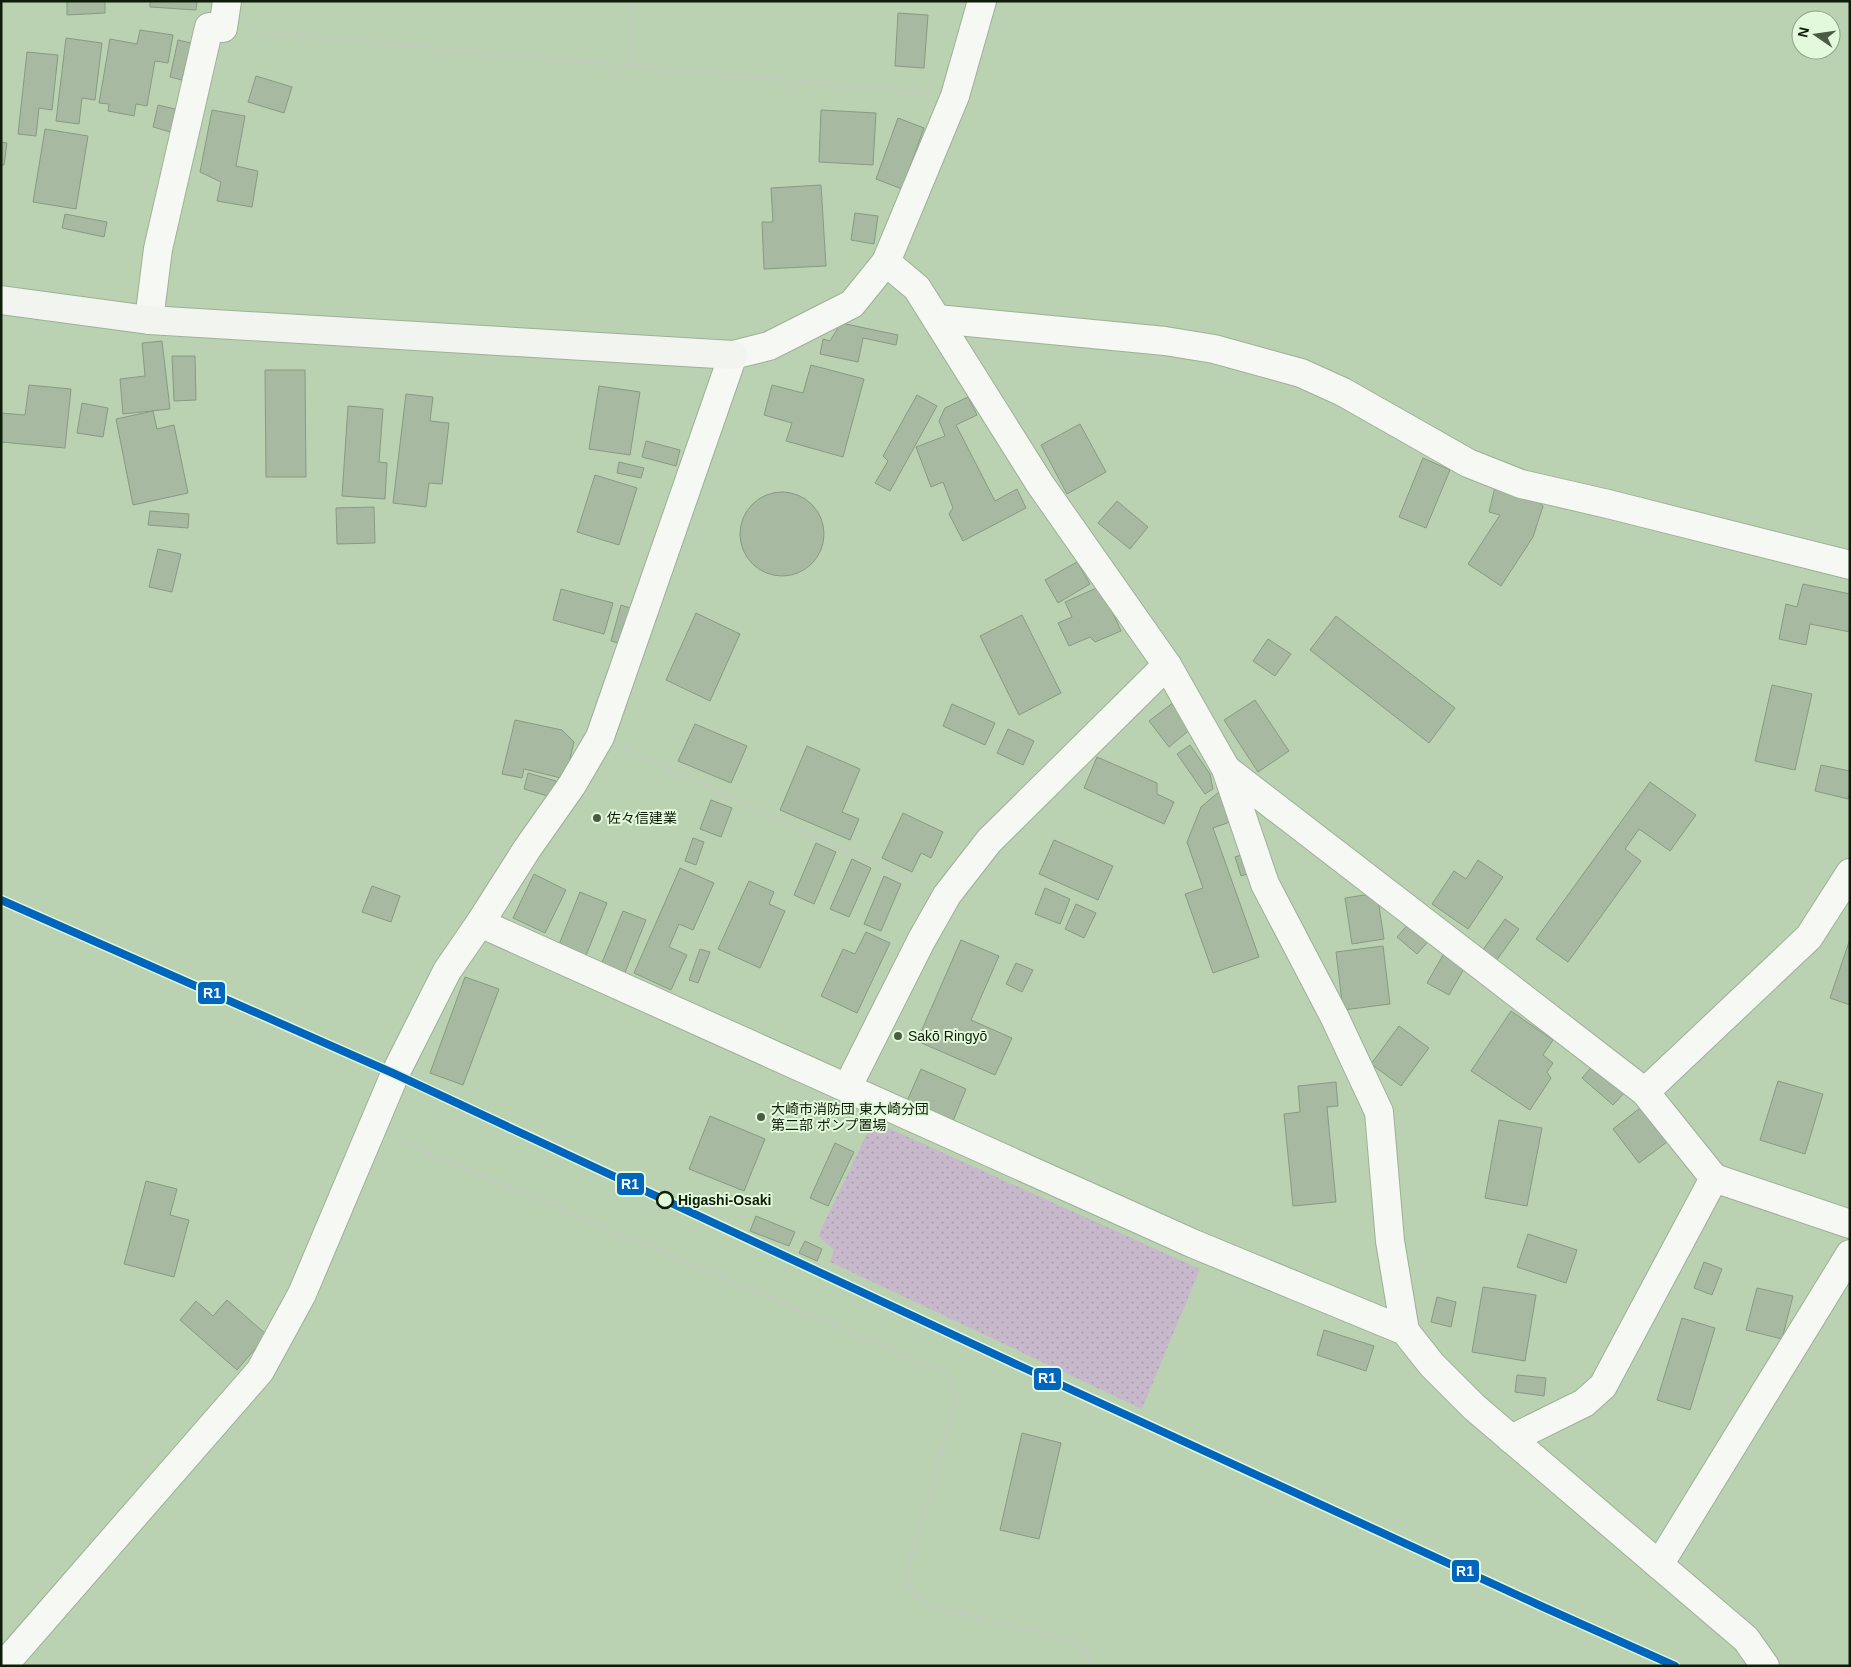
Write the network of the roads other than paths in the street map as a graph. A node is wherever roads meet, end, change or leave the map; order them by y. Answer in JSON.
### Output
{"nodes":[{"id":1,"x":227,"y":1,"type":"edge"},
{"id":2,"x":982,"y":1,"type":"edge"},
{"id":3,"x":886,"y":262,"type":"junction"},
{"id":4,"x":1,"y":300,"type":"edge"},
{"id":5,"x":937,"y":319,"type":"junction"},
{"id":6,"x":149,"y":320,"type":"junction"},
{"id":7,"x":734,"y":355,"type":"junction"},
{"id":8,"x":1850,"y":566,"type":"edge"},
{"id":9,"x":1167,"y":665,"type":"junction"},
{"id":10,"x":1226,"y":769,"type":"junction"},
{"id":11,"x":1850,"y":872,"type":"edge"},
{"id":12,"x":480,"y":922,"type":"junction"},
{"id":13,"x":847,"y":1088,"type":"junction"},
{"id":14,"x":1646,"y":1092,"type":"junction"},
{"id":15,"x":1714,"y":1178,"type":"junction"},
{"id":16,"x":1850,"y":1224,"type":"edge"},
{"id":17,"x":1850,"y":1254,"type":"edge"},
{"id":18,"x":1405,"y":1331,"type":"junction"},
{"id":19,"x":1511,"y":1438,"type":"junction"},
{"id":20,"x":1659,"y":1566,"type":"junction"},
{"id":21,"x":3,"y":1666,"type":"edge"},
{"id":22,"x":1765,"y":1666,"type":"edge"}],
"edges":[{"from":1,"to":6,"type":"street"},
{"from":2,"to":3,"type":"street"},
{"from":3,"to":5,"type":"street"},
{"from":3,"to":7,"type":"street"},
{"from":4,"to":6,"type":"street"},
{"from":5,"to":8,"type":"street"},
{"from":5,"to":9,"type":"street"},
{"from":6,"to":7,"type":"street"},
{"from":7,"to":12,"type":"street"},
{"from":9,"to":10,"type":"street"},
{"from":9,"to":13,"type":"street"},
{"from":10,"to":14,"type":"street"},
{"from":10,"to":18,"type":"street"},
{"from":11,"to":14,"type":"street"},
{"from":12,"to":13,"type":"street"},
{"from":12,"to":21,"type":"street"},
{"from":13,"to":18,"type":"street"},
{"from":14,"to":15,"type":"street"},
{"from":15,"to":16,"type":"street"},
{"from":15,"to":19,"type":"street"},
{"from":17,"to":20,"type":"street"},
{"from":18,"to":19,"type":"street"},
{"from":19,"to":20,"type":"street"},
{"from":20,"to":22,"type":"street"}]}
